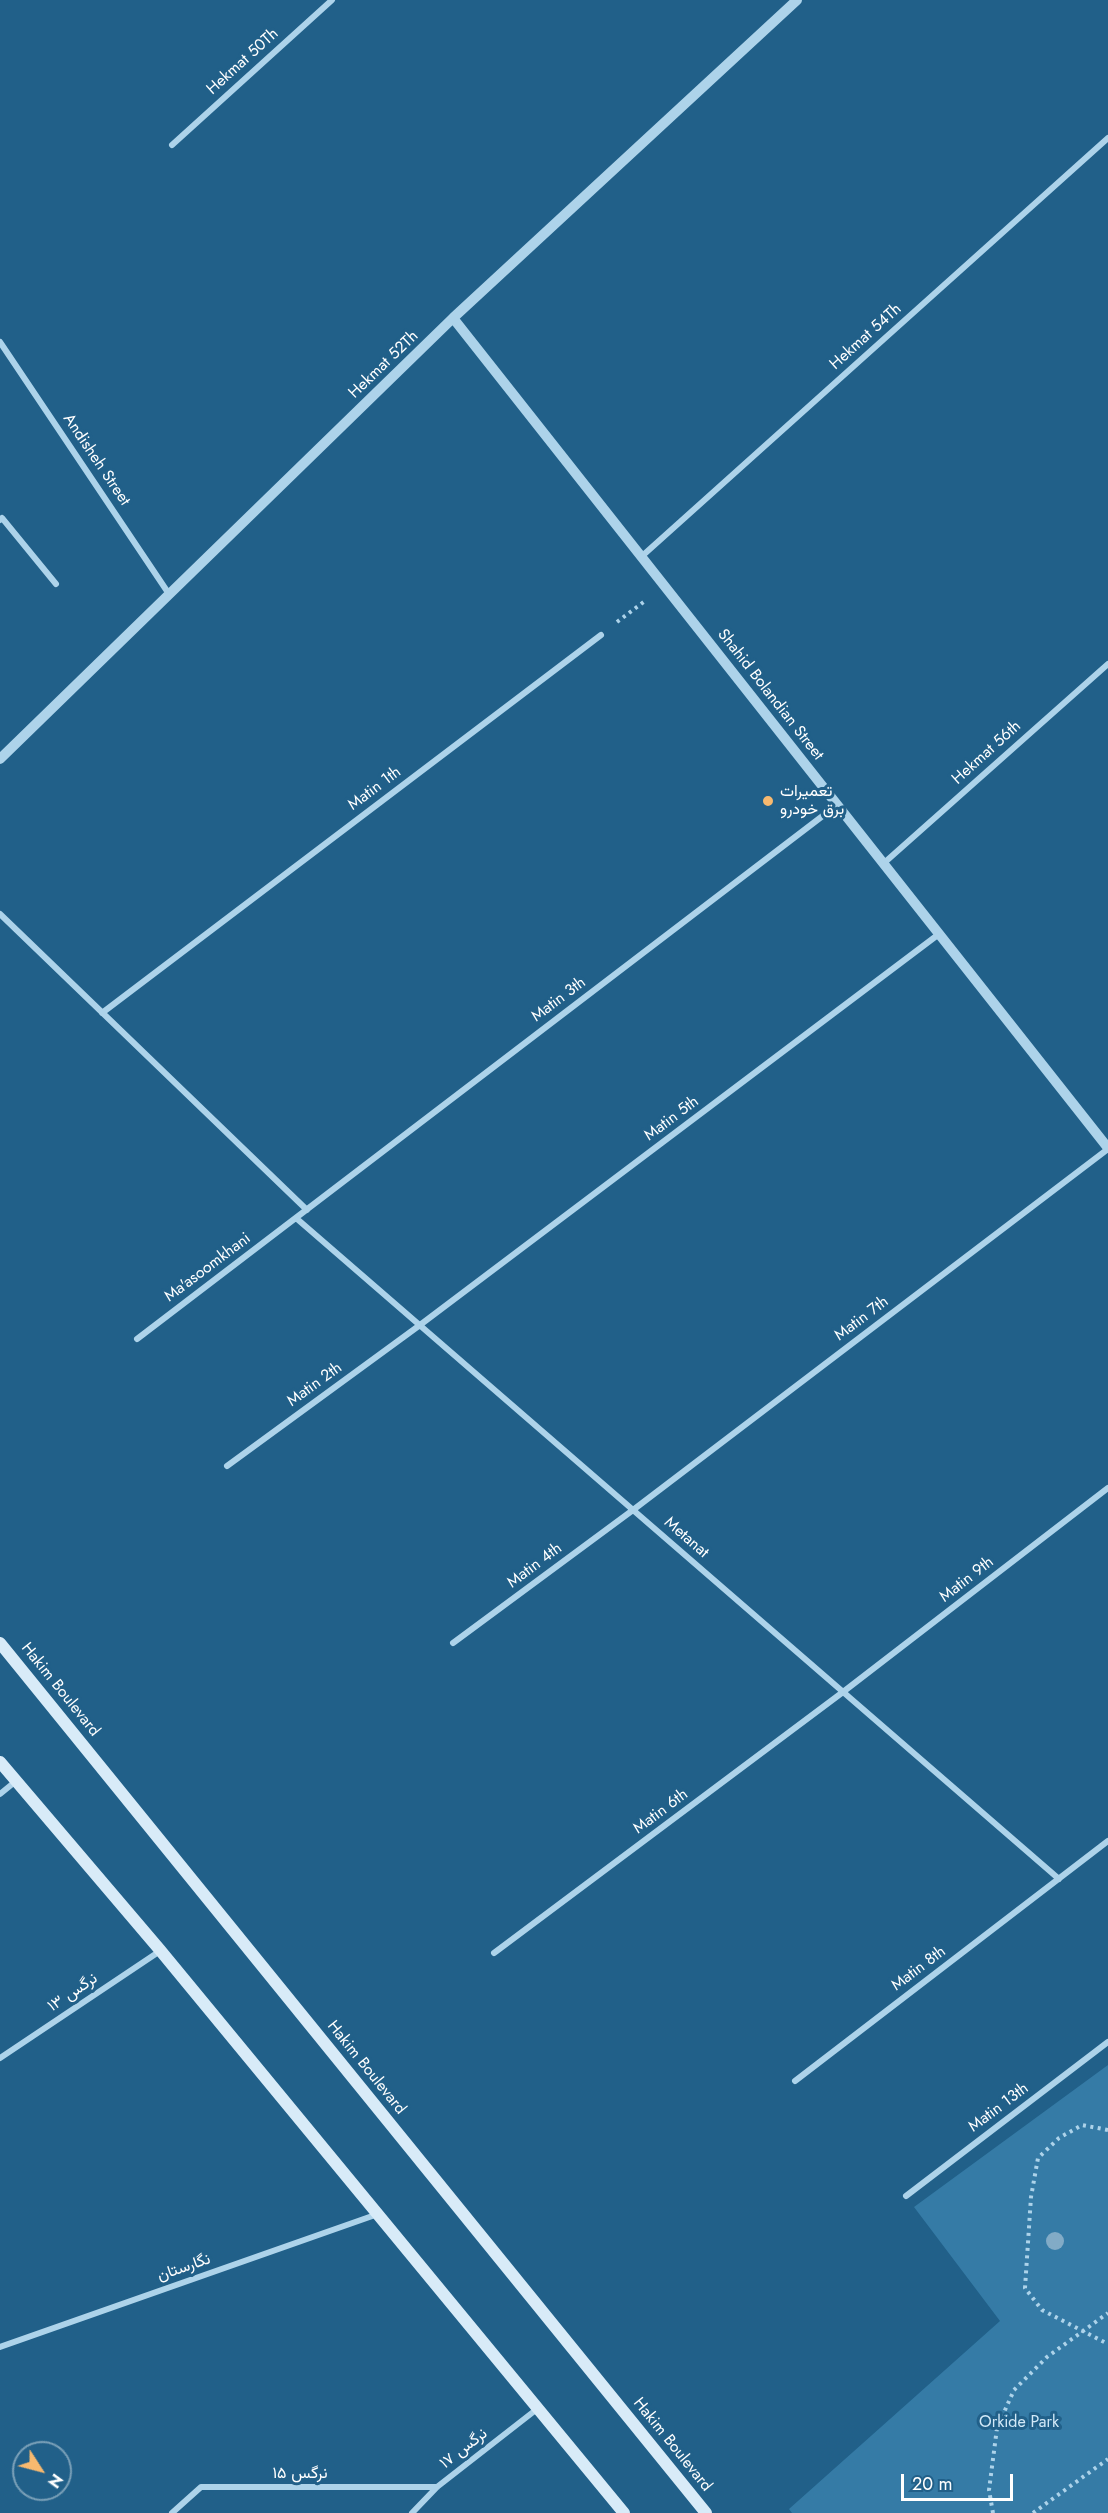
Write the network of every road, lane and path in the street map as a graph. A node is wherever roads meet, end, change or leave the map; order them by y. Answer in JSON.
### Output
{"nodes":[{"id":1,"x":332,"y":0,"type":"edge"},
{"id":2,"x":797,"y":0,"type":"edge"},
{"id":3,"x":1108,"y":138,"type":"edge"},
{"id":4,"x":172,"y":145,"type":"dead end"},
{"id":5,"x":453,"y":318,"type":"junction"},
{"id":6,"x":0,"y":342,"type":"edge"},
{"id":7,"x":0,"y":520,"type":"edge"},
{"id":8,"x":641,"y":557,"type":"junction"},
{"id":9,"x":56,"y":584,"type":"dead end"},
{"id":10,"x":665,"y":586,"type":"junction"},
{"id":11,"x":169,"y":594,"type":"junction"},
{"id":12,"x":601,"y":635,"type":"joint"},
{"id":13,"x":1108,"y":664,"type":"edge"},
{"id":14,"x":0,"y":759,"type":"edge"},
{"id":15,"x":837,"y":805,"type":"junction"},
{"id":16,"x":884,"y":863,"type":"junction"},
{"id":17,"x":0,"y":914,"type":"edge"},
{"id":18,"x":939,"y":934,"type":"junction"},
{"id":19,"x":102,"y":1012,"type":"junction"},
{"id":20,"x":1108,"y":1148,"type":"edge"},
{"id":21,"x":307,"y":1209,"type":"junction"},
{"id":22,"x":296,"y":1218,"type":"junction"},
{"id":23,"x":420,"y":1325,"type":"junction"},
{"id":24,"x":137,"y":1339,"type":"dead end"},
{"id":25,"x":227,"y":1466,"type":"dead end"},
{"id":26,"x":1108,"y":1488,"type":"edge"},
{"id":27,"x":633,"y":1510,"type":"junction"},
{"id":28,"x":0,"y":1643,"type":"edge"},
{"id":29,"x":453,"y":1643,"type":"dead end"},
{"id":30,"x":843,"y":1692,"type":"junction"},
{"id":31,"x":0,"y":1762,"type":"edge"},
{"id":32,"x":16,"y":1781,"type":"junction"},
{"id":33,"x":0,"y":1794,"type":"edge"},
{"id":34,"x":1108,"y":1841,"type":"edge"},
{"id":35,"x":1059,"y":1879,"type":"junction"},
{"id":36,"x":160,"y":1950,"type":"junction"},
{"id":37,"x":494,"y":1953,"type":"dead end"},
{"id":38,"x":1108,"y":2042,"type":"edge"},
{"id":39,"x":0,"y":2058,"type":"edge"},
{"id":40,"x":795,"y":2080,"type":"dead end"},
{"id":41,"x":1108,"y":2130,"type":"edge"},
{"id":42,"x":906,"y":2196,"type":"dead end"},
{"id":43,"x":378,"y":2214,"type":"junction"},
{"id":44,"x":1108,"y":2313,"type":"edge"},
{"id":45,"x":1082,"y":2331,"type":"junction"},
{"id":46,"x":1108,"y":2344,"type":"edge"},
{"id":47,"x":0,"y":2347,"type":"edge"},
{"id":48,"x":537,"y":2409,"type":"junction"},
{"id":49,"x":1108,"y":2459,"type":"edge"},
{"id":50,"x":437,"y":2487,"type":"junction"},
{"id":51,"x":172,"y":2513,"type":"edge"},
{"id":52,"x":412,"y":2513,"type":"edge"},
{"id":53,"x":624,"y":2513,"type":"edge"},
{"id":54,"x":706,"y":2513,"type":"edge"},
{"id":55,"x":993,"y":2513,"type":"edge"},
{"id":56,"x":1034,"y":2513,"type":"edge"}],
"edges":[{"from":1,"to":4,"type":"street","name":"Hekmat 50Th"},
{"from":2,"to":5,"type":"street","name":"Hekmat 52Th"},
{"from":3,"to":8,"type":"street","name":"Hekmat 54Th"},
{"from":5,"to":8,"type":"street","name":"Shahid Bolandian Street"},
{"from":5,"to":11,"type":"street","name":"Hekmat 52Th"},
{"from":6,"to":11,"type":"street","name":"Andisheh Street"},
{"from":7,"to":9,"type":"street"},
{"from":8,"to":10,"type":"street","name":"Shahid Bolandian Street"},
{"from":10,"to":12,"type":"path"},
{"from":10,"to":15,"type":"street","name":"Shahid Bolandian Street"},
{"from":11,"to":14,"type":"street","name":"Hekmat 52Th"},
{"from":12,"to":19,"type":"street","name":"Matin 1th"},
{"from":13,"to":16,"type":"street","name":"Hekmat 56th"},
{"from":15,"to":16,"type":"street","name":"Shahid Bolandian Street"},
{"from":15,"to":21,"type":"street","name":"Matin 3th"},
{"from":16,"to":18,"type":"street","name":"Shahid Bolandian Street"},
{"from":17,"to":19,"type":"street"},
{"from":18,"to":20,"type":"street","name":"Shahid Bolandian Street"},
{"from":18,"to":23,"type":"street","name":"Matin 5th"},
{"from":19,"to":21,"type":"street"},
{"from":20,"to":27,"type":"street","name":"Matin 7th"},
{"from":21,"to":22,"type":"street","name":"Matin 3th"},
{"from":22,"to":23,"type":"street","name":"Metanat"},
{"from":22,"to":24,"type":"street","name":"Ma'asoomkhani"},
{"from":23,"to":25,"type":"street","name":"Matin 2th"},
{"from":23,"to":27,"type":"street","name":"Metanat"},
{"from":26,"to":30,"type":"street","name":"Matin 9th"},
{"from":27,"to":29,"type":"street","name":"Matin 4th"},
{"from":27,"to":30,"type":"street","name":"Metanat"},
{"from":28,"to":54,"type":"main road","name":"Hakim Boulevard"},
{"from":30,"to":35,"type":"street","name":"Metanat"},
{"from":30,"to":37,"type":"street","name":"Matin 6th"},
{"from":31,"to":32,"type":"main road"},
{"from":32,"to":33,"type":"street"},
{"from":32,"to":36,"type":"main road"},
{"from":34,"to":35,"type":"street","name":"Matin 8th"},
{"from":35,"to":40,"type":"street","name":"Matin 8th"},
{"from":36,"to":39,"type":"street","name":"نرگس ۱۳"},
{"from":36,"to":43,"type":"main road"},
{"from":38,"to":42,"type":"street","name":"Matin 13th"},
{"from":41,"to":45,"type":"path"},
{"from":43,"to":47,"type":"street","name":"نگارستان"},
{"from":43,"to":48,"type":"main road"},
{"from":44,"to":45,"type":"path"},
{"from":45,"to":46,"type":"path"},
{"from":45,"to":55,"type":"path"},
{"from":48,"to":50,"type":"street","name":"نرگس ۱۷"},
{"from":48,"to":53,"type":"main road"},
{"from":49,"to":56,"type":"path"},
{"from":50,"to":51,"type":"street","name":"نرگس ۱۵"},
{"from":50,"to":52,"type":"street","name":"نرگس ۱۷"}]}
